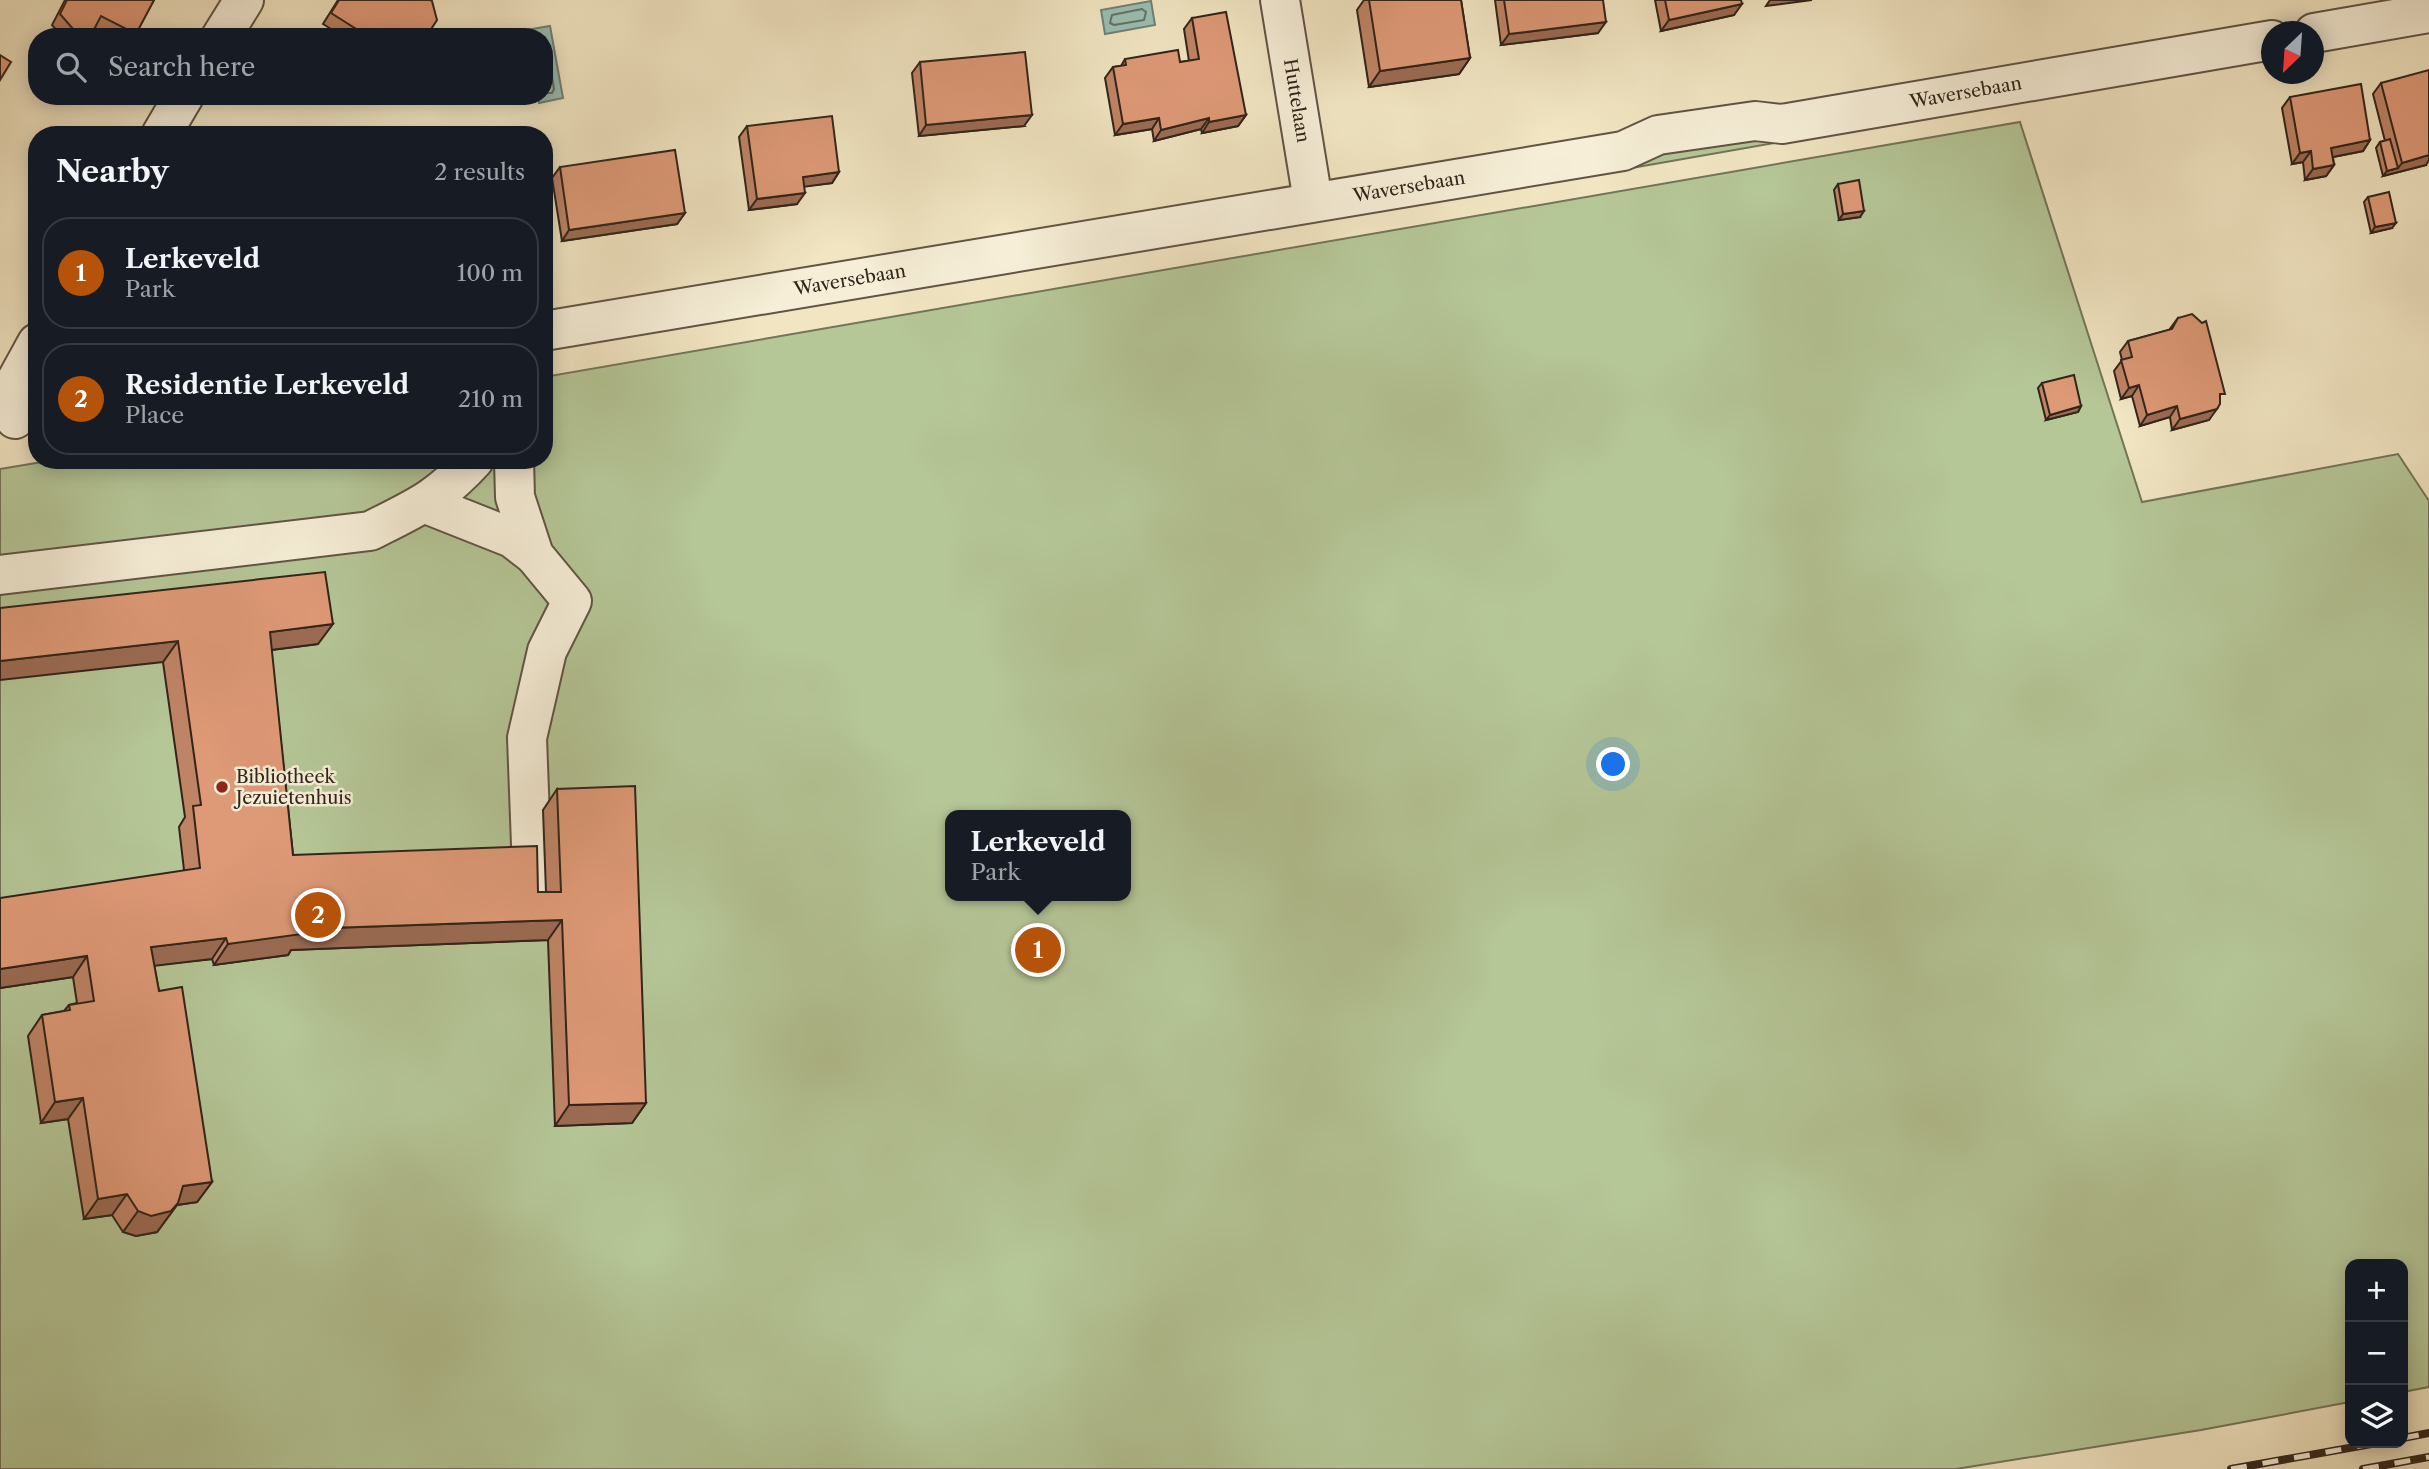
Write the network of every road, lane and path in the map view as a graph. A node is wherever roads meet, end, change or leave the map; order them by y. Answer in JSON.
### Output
{"nodes":[{"id":1,"x":244,"y":0,"type":"edge"},
{"id":2,"x":1280,"y":0,"type":"edge"},
{"id":3,"x":2429,"y":13,"type":"edge"},
{"id":4,"x":227,"y":28,"type":"edge"},
{"id":5,"x":2324,"y":31,"type":"edge"},
{"id":6,"x":2261,"y":42,"type":"edge"},
{"id":7,"x":179,"y":105,"type":"edge"},
{"id":8,"x":166,"y":126,"type":"edge"},
{"id":9,"x":1313,"y":201,"type":"junction"},
{"id":10,"x":553,"y":329,"type":"edge"},
{"id":11,"x":28,"y":359,"type":"edge"},
{"id":12,"x":17,"y":419,"type":"edge"},
{"id":13,"x":465,"y":469,"type":"edge"},
{"id":14,"x":514,"y":469,"type":"edge"},
{"id":15,"x":426,"y":504,"type":"junction"},
{"id":16,"x":534,"y":555,"type":"junction"},
{"id":17,"x":0,"y":575,"type":"edge"},
{"id":18,"x":533,"y":900,"type":"edge"}],
"edges":[{"from":1,"to":4,"type":"street"},
{"from":2,"to":9,"type":"street","name":"Huttelaan"},
{"from":3,"to":5,"type":"street"},
{"from":6,"to":9,"type":"street","name":"Waversebaan"},
{"from":7,"to":8,"type":"street"},
{"from":9,"to":10,"type":"street","name":"Waversebaan"},
{"from":11,"to":12,"type":"street"},
{"from":13,"to":15,"type":"street"},
{"from":14,"to":16,"type":"street"},
{"from":15,"to":16,"type":"street"},
{"from":15,"to":17,"type":"street"},
{"from":16,"to":18,"type":"street"}]}
